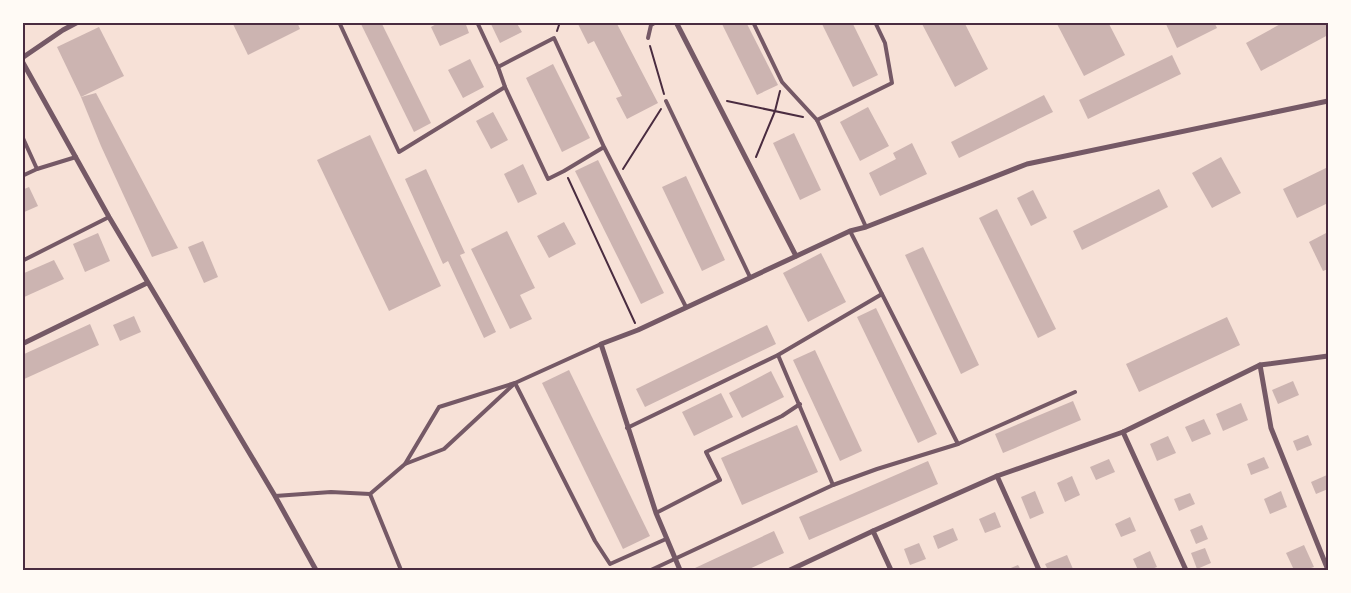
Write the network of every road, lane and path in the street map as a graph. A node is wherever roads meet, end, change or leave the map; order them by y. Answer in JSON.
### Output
{"nodes":[{"id":1,"x":78,"y":22,"type":"edge"},
{"id":2,"x":340,"y":22,"type":"edge"},
{"id":3,"x":478,"y":22,"type":"edge"},
{"id":4,"x":656,"y":22,"type":"edge"},
{"id":5,"x":671,"y":22,"type":"edge"},
{"id":6,"x":753,"y":22,"type":"edge"},
{"id":7,"x":875,"y":22,"type":"edge"},
{"id":8,"x":677,"y":24,"type":"edge"},
{"id":9,"x":648,"y":38,"type":"joint"},
{"id":10,"x":22,"y":59,"type":"edge"},
{"id":11,"x":498,"y":67,"type":"junction"},
{"id":12,"x":782,"y":82,"type":"junction"},
{"id":13,"x":505,"y":87,"type":"junction"},
{"id":14,"x":715,"y":99,"type":"junction"},
{"id":15,"x":666,"y":101,"type":"junction"},
{"id":16,"x":1328,"y":101,"type":"edge"},
{"id":17,"x":775,"y":111,"type":"junction"},
{"id":18,"x":817,"y":120,"type":"junction"},
{"id":19,"x":22,"y":136,"type":"edge"},
{"id":20,"x":604,"y":146,"type":"junction"},
{"id":21,"x":76,"y":158,"type":"junction"},
{"id":22,"x":752,"y":168,"type":"junction"},
{"id":23,"x":37,"y":169,"type":"junction"},
{"id":24,"x":564,"y":171,"type":"junction"},
{"id":25,"x":619,"y":175,"type":"junction"},
{"id":26,"x":22,"y":176,"type":"edge"},
{"id":27,"x":109,"y":217,"type":"junction"},
{"id":28,"x":866,"y":227,"type":"junction"},
{"id":29,"x":850,"y":231,"type":"junction"},
{"id":30,"x":796,"y":256,"type":"junction"},
{"id":31,"x":22,"y":261,"type":"edge"},
{"id":32,"x":750,"y":277,"type":"junction"},
{"id":33,"x":148,"y":283,"type":"junction"},
{"id":34,"x":882,"y":294,"type":"junction"},
{"id":35,"x":686,"y":307,"type":"junction"},
{"id":36,"x":638,"y":330,"type":"junction"},
{"id":37,"x":22,"y":344,"type":"edge"},
{"id":38,"x":601,"y":344,"type":"junction"},
{"id":39,"x":778,"y":355,"type":"junction"},
{"id":40,"x":1328,"y":356,"type":"edge"},
{"id":41,"x":1260,"y":365,"type":"junction"},
{"id":42,"x":515,"y":383,"type":"junction"},
{"id":43,"x":1075,"y":392,"type":"dead end"},
{"id":44,"x":800,"y":404,"type":"junction"},
{"id":45,"x":627,"y":428,"type":"junction"},
{"id":46,"x":1123,"y":432,"type":"junction"},
{"id":47,"x":958,"y":444,"type":"junction"},
{"id":48,"x":405,"y":464,"type":"junction"},
{"id":49,"x":997,"y":476,"type":"junction"},
{"id":50,"x":834,"y":485,"type":"junction"},
{"id":51,"x":370,"y":494,"type":"junction"},
{"id":52,"x":275,"y":496,"type":"junction"},
{"id":53,"x":656,"y":513,"type":"junction"},
{"id":54,"x":873,"y":531,"type":"junction"},
{"id":55,"x":666,"y":539,"type":"junction"},
{"id":56,"x":675,"y":559,"type":"junction"},
{"id":57,"x":316,"y":570,"type":"edge"},
{"id":58,"x":401,"y":570,"type":"edge"},
{"id":59,"x":651,"y":570,"type":"edge"},
{"id":60,"x":680,"y":570,"type":"edge"},
{"id":61,"x":790,"y":570,"type":"edge"},
{"id":62,"x":891,"y":570,"type":"edge"},
{"id":63,"x":1039,"y":570,"type":"edge"},
{"id":64,"x":1186,"y":570,"type":"edge"},
{"id":65,"x":1328,"y":570,"type":"edge"}],
"edges":[{"from":1,"to":10,"type":"street"},
{"from":2,"to":13,"type":"lane"},
{"from":3,"to":11,"type":"lane"},
{"from":4,"to":9,"type":"lane"},
{"from":5,"to":8,"type":"lane"},
{"from":6,"to":12,"type":"lane"},
{"from":7,"to":18,"type":"lane"},
{"from":8,"to":14,"type":"street"},
{"from":9,"to":15,"type":"path"},
{"from":10,"to":21,"type":"street"},
{"from":11,"to":13,"type":"lane"},
{"from":11,"to":20,"type":"lane"},
{"from":12,"to":17,"type":"path"},
{"from":12,"to":18,"type":"lane"},
{"from":13,"to":24,"type":"lane"},
{"from":14,"to":17,"type":"path"},
{"from":14,"to":22,"type":"street"},
{"from":15,"to":25,"type":"path"},
{"from":15,"to":32,"type":"lane"},
{"from":16,"to":28,"type":"street"},
{"from":17,"to":18,"type":"path"},
{"from":17,"to":22,"type":"path"},
{"from":18,"to":28,"type":"lane"},
{"from":19,"to":23,"type":"lane"},
{"from":20,"to":24,"type":"lane"},
{"from":20,"to":25,"type":"lane"},
{"from":21,"to":23,"type":"lane"},
{"from":21,"to":27,"type":"street"},
{"from":22,"to":30,"type":"street"},
{"from":23,"to":26,"type":"lane"},
{"from":24,"to":36,"type":"path"},
{"from":25,"to":35,"type":"lane"},
{"from":27,"to":31,"type":"lane"},
{"from":27,"to":33,"type":"street"},
{"from":28,"to":29,"type":"street"},
{"from":29,"to":30,"type":"street"},
{"from":29,"to":34,"type":"lane"},
{"from":30,"to":32,"type":"street"},
{"from":32,"to":35,"type":"street"},
{"from":33,"to":37,"type":"street"},
{"from":33,"to":52,"type":"street"},
{"from":34,"to":39,"type":"lane"},
{"from":34,"to":47,"type":"lane"},
{"from":35,"to":36,"type":"street"},
{"from":36,"to":38,"type":"street"},
{"from":38,"to":42,"type":"lane"},
{"from":38,"to":45,"type":"street"},
{"from":39,"to":44,"type":"lane"},
{"from":39,"to":45,"type":"lane"},
{"from":40,"to":41,"type":"street"},
{"from":41,"to":46,"type":"street"},
{"from":41,"to":65,"type":"street"},
{"from":42,"to":48,"type":"lane"},
{"from":42,"to":48,"type":"lane"},
{"from":42,"to":55,"type":"lane"},
{"from":43,"to":47,"type":"lane"},
{"from":44,"to":50,"type":"lane"},
{"from":44,"to":53,"type":"lane"},
{"from":45,"to":53,"type":"street"},
{"from":46,"to":49,"type":"street"},
{"from":46,"to":64,"type":"street"},
{"from":47,"to":50,"type":"lane"},
{"from":48,"to":51,"type":"lane"},
{"from":49,"to":54,"type":"street"},
{"from":49,"to":63,"type":"street"},
{"from":50,"to":56,"type":"lane"},
{"from":51,"to":52,"type":"lane"},
{"from":51,"to":58,"type":"lane"},
{"from":52,"to":57,"type":"street"},
{"from":53,"to":55,"type":"street"},
{"from":54,"to":61,"type":"street"},
{"from":54,"to":62,"type":"street"},
{"from":55,"to":56,"type":"street"},
{"from":56,"to":59,"type":"lane"},
{"from":56,"to":60,"type":"street"}]}
